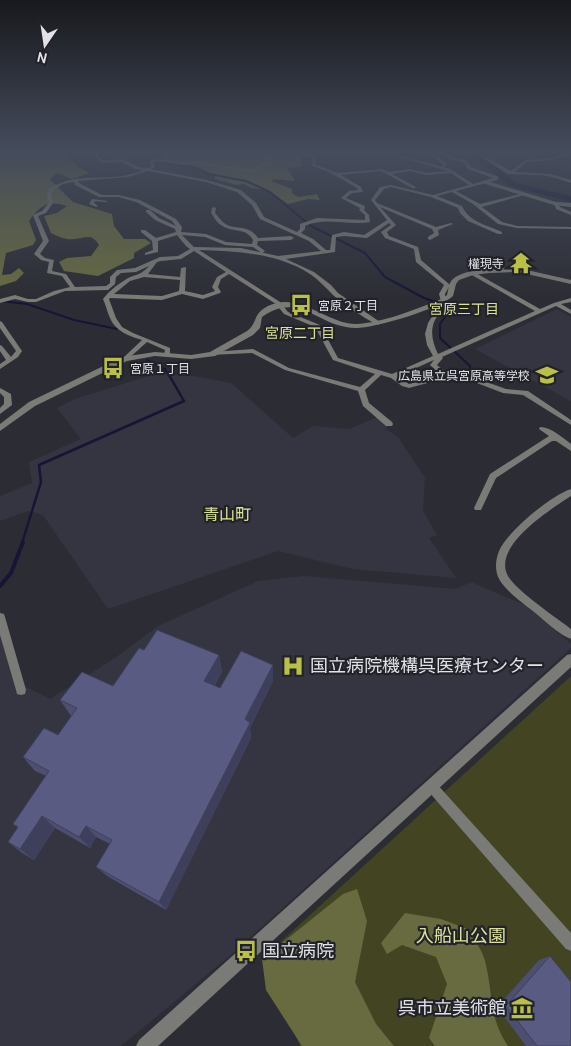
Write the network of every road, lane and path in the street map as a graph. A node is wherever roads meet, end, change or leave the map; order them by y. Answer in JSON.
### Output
{"nodes":[{"id":1,"x":51,"y":201,"type":"edge"},
{"id":2,"x":97,"y":201,"type":"edge"},
{"id":3,"x":105,"y":201,"type":"edge"},
{"id":4,"x":137,"y":201,"type":"edge"},
{"id":5,"x":250,"y":201,"type":"edge"},
{"id":6,"x":349,"y":201,"type":"edge"},
{"id":7,"x":373,"y":201,"type":"edge"},
{"id":8,"x":446,"y":201,"type":"edge"},
{"id":9,"x":471,"y":201,"type":"edge"},
{"id":10,"x":498,"y":201,"type":"edge"},
{"id":11,"x":545,"y":201,"type":"edge"},
{"id":12,"x":375,"y":204,"type":"junction"},
{"id":13,"x":556,"y":204,"type":"junction"},
{"id":14,"x":571,"y":205,"type":"edge"},
{"id":15,"x":96,"y":206,"type":"dead end"},
{"id":16,"x":479,"y":206,"type":"junction"},
{"id":17,"x":214,"y":208,"type":"dead end"},
{"id":18,"x":571,"y":214,"type":"edge"},
{"id":19,"x":494,"y":220,"type":"junction"},
{"id":20,"x":389,"y":221,"type":"junction"},
{"id":21,"x":451,"y":224,"type":"dead end"},
{"id":22,"x":484,"y":225,"type":"junction"},
{"id":23,"x":571,"y":228,"type":"edge"},
{"id":24,"x":436,"y":229,"type":"junction"},
{"id":25,"x":143,"y":231,"type":"dead end"},
{"id":26,"x":500,"y":232,"type":"dead end"},
{"id":27,"x":179,"y":233,"type":"junction"},
{"id":28,"x":297,"y":234,"type":"junction"},
{"id":29,"x":291,"y":238,"type":"dead end"},
{"id":30,"x":430,"y":238,"type":"dead end"},
{"id":31,"x":155,"y":240,"type":"junction"},
{"id":32,"x":255,"y":243,"type":"junction"},
{"id":33,"x":195,"y":248,"type":"junction"},
{"id":34,"x":324,"y":252,"type":"junction"},
{"id":35,"x":260,"y":253,"type":"junction"},
{"id":36,"x":147,"y":254,"type":"dead end"},
{"id":37,"x":281,"y":258,"type":"junction"},
{"id":38,"x":157,"y":260,"type":"junction"},
{"id":39,"x":184,"y":268,"type":"dead end"},
{"id":40,"x":229,"y":272,"type":"junction"},
{"id":41,"x":472,"y":273,"type":"junction"},
{"id":42,"x":143,"y":275,"type":"junction"},
{"id":43,"x":183,"y":279,"type":"junction"},
{"id":44,"x":571,"y":282,"type":"edge"},
{"id":45,"x":73,"y":288,"type":"junction"},
{"id":46,"x":182,"y":292,"type":"junction"},
{"id":47,"x":108,"y":296,"type":"junction"},
{"id":48,"x":571,"y":300,"type":"edge"},
{"id":49,"x":0,"y":301,"type":"edge"},
{"id":50,"x":440,"y":302,"type":"junction"},
{"id":51,"x":278,"y":303,"type":"junction"},
{"id":52,"x":556,"y":304,"type":"junction"},
{"id":53,"x":539,"y":311,"type":"junction"},
{"id":54,"x":571,"y":312,"type":"edge"},
{"id":55,"x":378,"y":322,"type":"junction"},
{"id":56,"x":0,"y":323,"type":"edge"},
{"id":57,"x":146,"y":340,"type":"junction"},
{"id":58,"x":0,"y":348,"type":"edge"},
{"id":59,"x":212,"y":354,"type":"junction"},
{"id":60,"x":445,"y":354,"type":"junction"},
{"id":61,"x":167,"y":355,"type":"junction"},
{"id":62,"x":437,"y":357,"type":"junction"},
{"id":63,"x":125,"y":359,"type":"junction"},
{"id":64,"x":10,"y":360,"type":"junction"},
{"id":65,"x":0,"y":367,"type":"edge"},
{"id":66,"x":380,"y":373,"type":"junction"},
{"id":67,"x":393,"y":376,"type":"junction"},
{"id":68,"x":446,"y":376,"type":"junction"},
{"id":69,"x":0,"y":390,"type":"edge"},
{"id":70,"x":361,"y":390,"type":"junction"},
{"id":71,"x":0,"y":412,"type":"edge"},
{"id":72,"x":571,"y":423,"type":"edge"},
{"id":73,"x":389,"y":424,"type":"dead end"},
{"id":74,"x":0,"y":428,"type":"edge"},
{"id":75,"x":543,"y":428,"type":"dead end"},
{"id":76,"x":558,"y":438,"type":"junction"},
{"id":77,"x":571,"y":448,"type":"edge"},
{"id":78,"x":571,"y":492,"type":"edge"},
{"id":79,"x":478,"y":508,"type":"dead end"},
{"id":80,"x":0,"y":618,"type":"edge"},
{"id":81,"x":571,"y":635,"type":"edge"},
{"id":82,"x":571,"y":659,"type":"edge"},
{"id":83,"x":21,"y":690,"type":"dead end"},
{"id":84,"x":432,"y":787,"type":"junction"},
{"id":85,"x":571,"y":944,"type":"edge"},
{"id":86,"x":145,"y":1046,"type":"edge"}],
"edges":[{"from":1,"to":45,"type":"street"},
{"from":2,"to":15,"type":"street"},
{"from":3,"to":27,"type":"street"},
{"from":4,"to":27,"type":"street"},
{"from":5,"to":28,"type":"street"},
{"from":6,"to":28,"type":"street"},
{"from":7,"to":12,"type":"street"},
{"from":8,"to":22,"type":"street"},
{"from":9,"to":16,"type":"street"},
{"from":10,"to":16,"type":"street"},
{"from":11,"to":13,"type":"street"},
{"from":12,"to":20,"type":"street"},
{"from":12,"to":24,"type":"street"},
{"from":13,"to":14,"type":"street"},
{"from":13,"to":18,"type":"street"},
{"from":16,"to":19,"type":"street"},
{"from":17,"to":32,"type":"street"},
{"from":19,"to":22,"type":"street"},
{"from":19,"to":23,"type":"street"},
{"from":20,"to":34,"type":"street"},
{"from":20,"to":50,"type":"street"},
{"from":21,"to":24,"type":"street"},
{"from":22,"to":26,"type":"street"},
{"from":24,"to":30,"type":"street"},
{"from":25,"to":31,"type":"street"},
{"from":27,"to":31,"type":"street"},
{"from":27,"to":32,"type":"street"},
{"from":27,"to":33,"type":"street"},
{"from":28,"to":34,"type":"street"},
{"from":29,"to":32,"type":"street"},
{"from":31,"to":36,"type":"street"},
{"from":32,"to":35,"type":"street"},
{"from":33,"to":35,"type":"street"},
{"from":33,"to":38,"type":"street"},
{"from":33,"to":40,"type":"street"},
{"from":34,"to":37,"type":"street"},
{"from":35,"to":37,"type":"street"},
{"from":37,"to":55,"type":"street"},
{"from":38,"to":42,"type":"street"},
{"from":38,"to":45,"type":"street"},
{"from":39,"to":43,"type":"street"},
{"from":40,"to":46,"type":"street"},
{"from":40,"to":51,"type":"street"},
{"from":41,"to":44,"type":"street"},
{"from":41,"to":50,"type":"street"},
{"from":41,"to":53,"type":"street"},
{"from":42,"to":43,"type":"street"},
{"from":42,"to":47,"type":"street"},
{"from":43,"to":46,"type":"street"},
{"from":45,"to":49,"type":"street"},
{"from":46,"to":47,"type":"street"},
{"from":47,"to":57,"type":"street"},
{"from":48,"to":52,"type":"street"},
{"from":50,"to":55,"type":"street"},
{"from":50,"to":62,"type":"street"},
{"from":51,"to":55,"type":"street"},
{"from":51,"to":59,"type":"street"},
{"from":51,"to":66,"type":"street"},
{"from":52,"to":53,"type":"street"},
{"from":52,"to":54,"type":"street"},
{"from":53,"to":60,"type":"street"},
{"from":56,"to":64,"type":"street"},
{"from":57,"to":61,"type":"street"},
{"from":57,"to":63,"type":"street"},
{"from":58,"to":64,"type":"street"},
{"from":59,"to":61,"type":"street"},
{"from":59,"to":70,"type":"street"},
{"from":60,"to":62,"type":"street"},
{"from":60,"to":68,"type":"street"},
{"from":61,"to":63,"type":"street"},
{"from":62,"to":67,"type":"street"},
{"from":63,"to":74,"type":"street"},
{"from":64,"to":65,"type":"street"},
{"from":66,"to":67,"type":"street"},
{"from":66,"to":70,"type":"street"},
{"from":67,"to":68,"type":"street"},
{"from":68,"to":72,"type":"street"},
{"from":69,"to":71,"type":"street"},
{"from":70,"to":73,"type":"street"},
{"from":75,"to":76,"type":"street"},
{"from":76,"to":77,"type":"street"},
{"from":76,"to":79,"type":"street"},
{"from":78,"to":81,"type":"street"},
{"from":80,"to":83,"type":"street"},
{"from":82,"to":84,"type":"street"},
{"from":84,"to":85,"type":"street"},
{"from":84,"to":86,"type":"street"}]}
